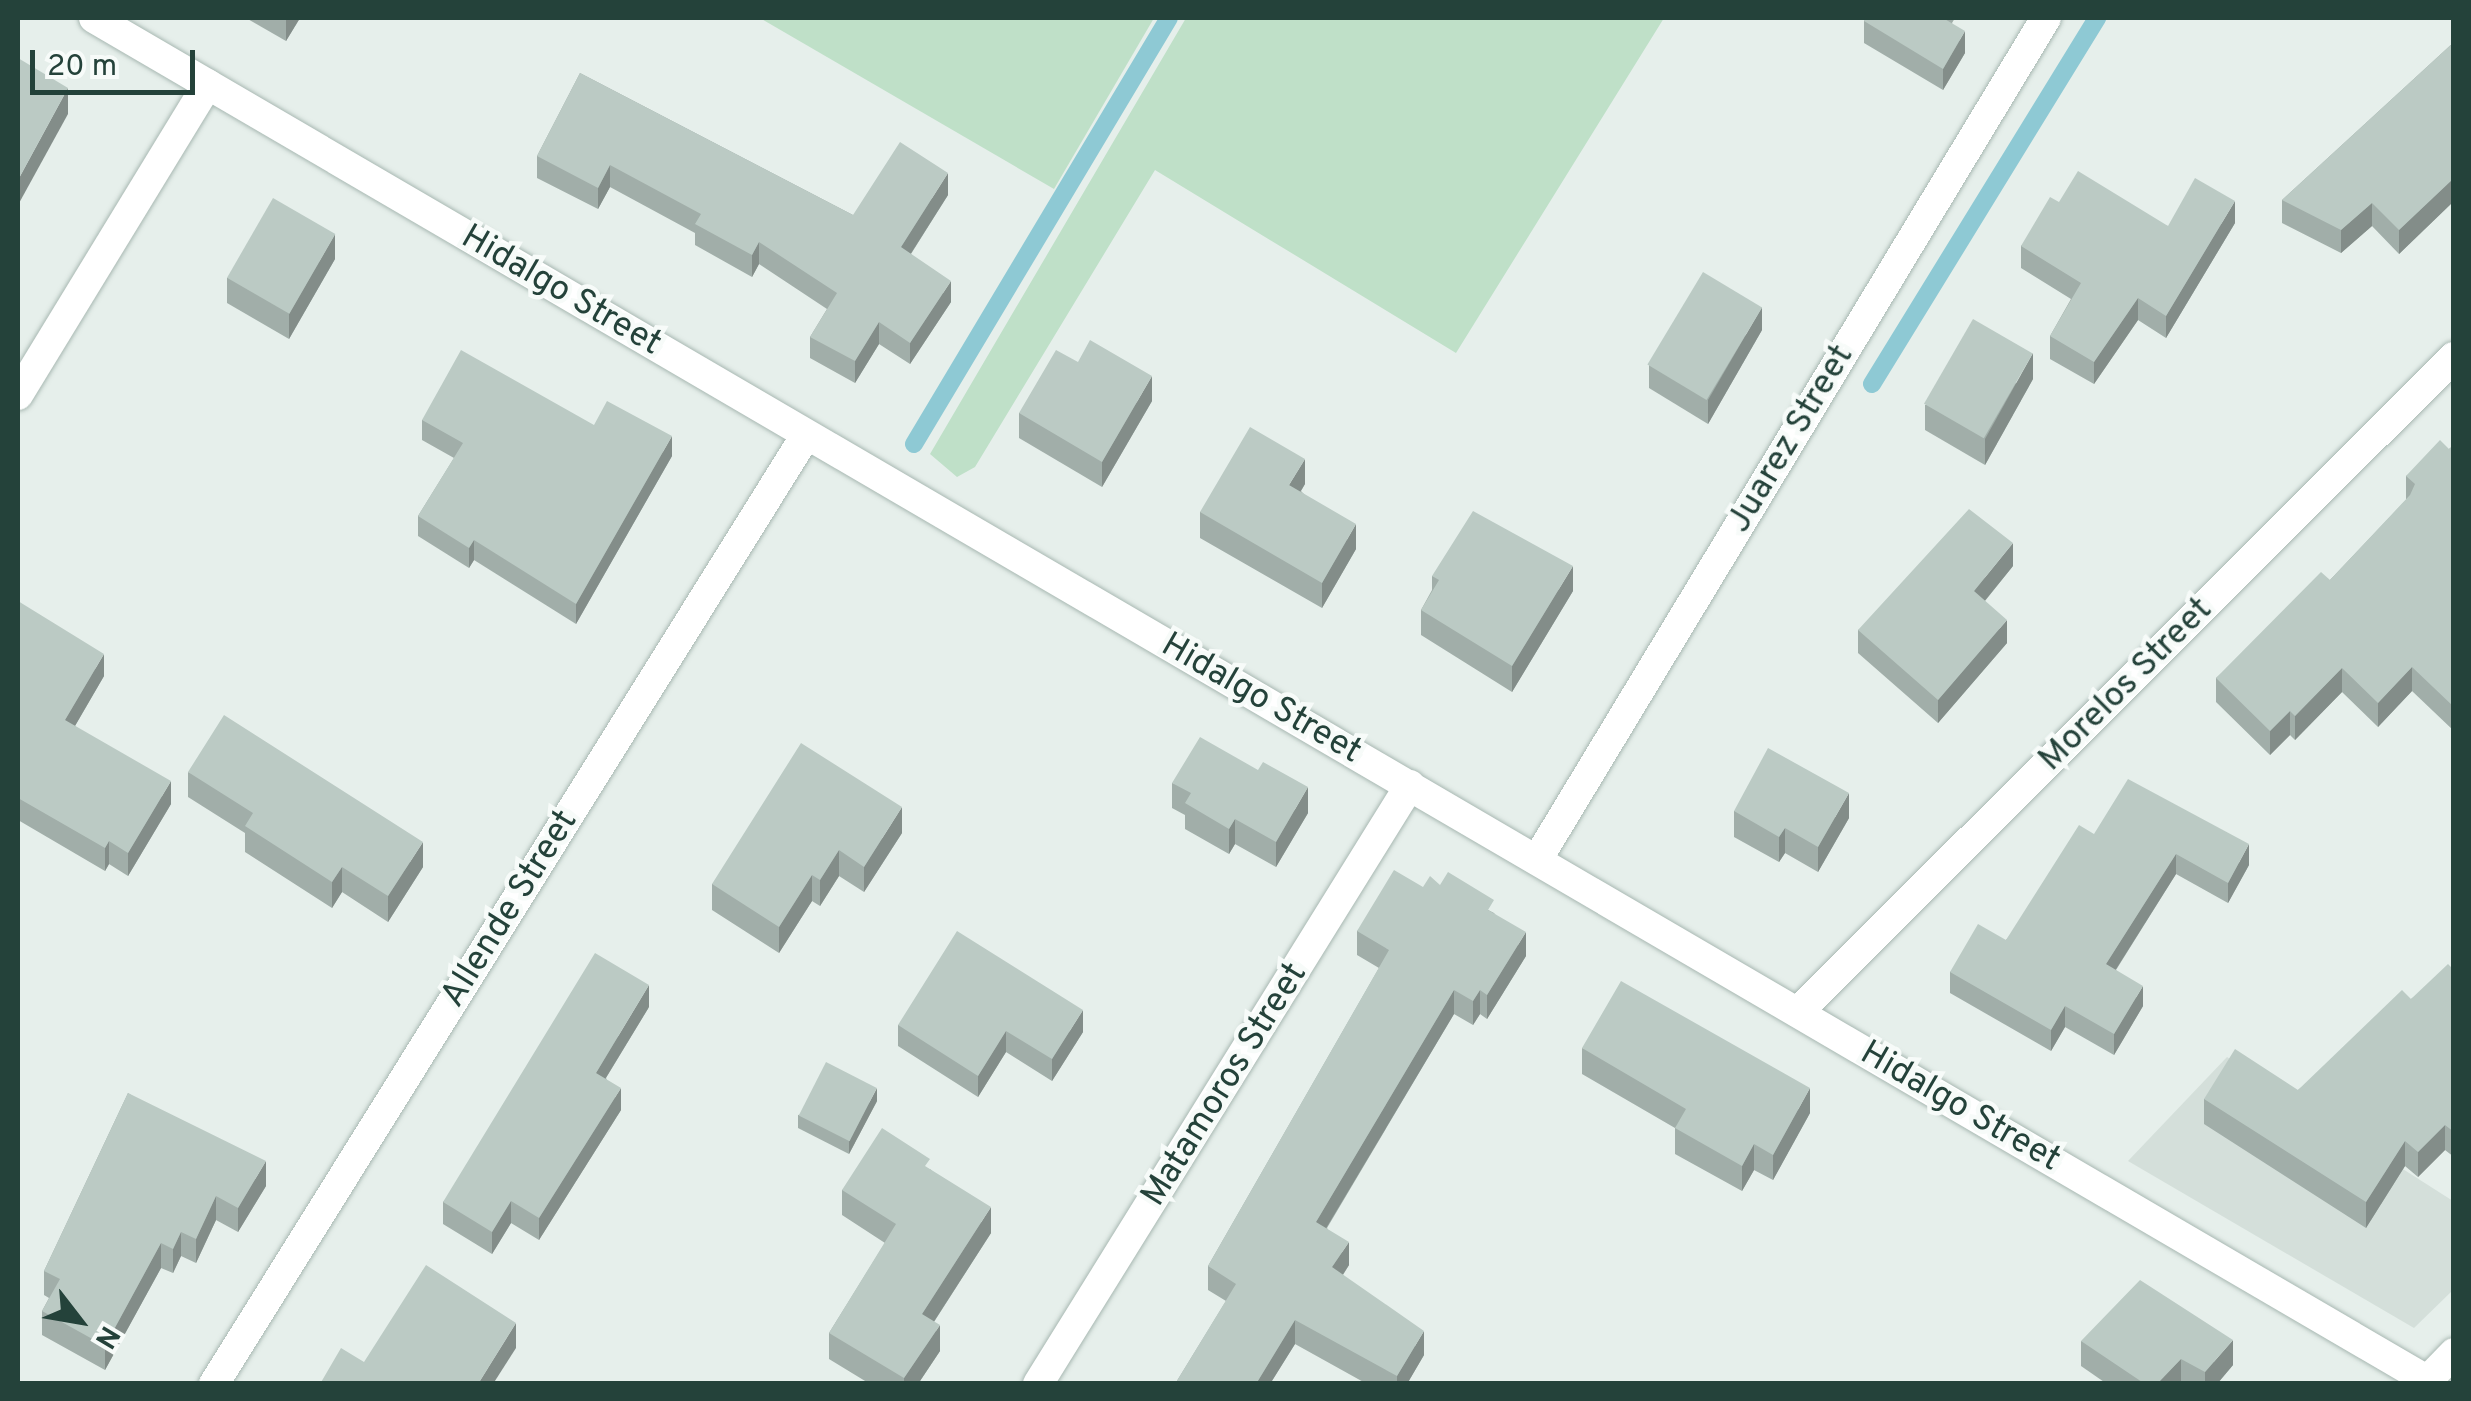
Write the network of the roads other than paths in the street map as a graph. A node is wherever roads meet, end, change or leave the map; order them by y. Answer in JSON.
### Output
{"nodes":[{"id":1,"x":94,"y":18,"type":"edge"},
{"id":2,"x":2046,"y":18,"type":"edge"},
{"id":3,"x":208,"y":84,"type":"junction"},
{"id":4,"x":2454,"y":357,"type":"edge"},
{"id":5,"x":18,"y":395,"type":"edge"},
{"id":6,"x":806,"y":435,"type":"junction"},
{"id":7,"x":1410,"y":785,"type":"junction"},
{"id":8,"x":1536,"y":860,"type":"junction"},
{"id":9,"x":1798,"y":1012,"type":"junction"},
{"id":10,"x":2454,"y":1354,"type":"edge"},
{"id":11,"x":2426,"y":1382,"type":"edge"},
{"id":12,"x":214,"y":1384,"type":"edge"},
{"id":13,"x":1038,"y":1384,"type":"edge"}],
"edges":[{"from":1,"to":3,"type":"street","name":"Hidalgo Street"},
{"from":2,"to":8,"type":"street","name":"Juarez Street"},
{"from":3,"to":5,"type":"street"},
{"from":3,"to":6,"type":"street","name":"Hidalgo Street"},
{"from":4,"to":9,"type":"street","name":"Morelos Street"},
{"from":6,"to":7,"type":"street","name":"Hidalgo Street"},
{"from":6,"to":12,"type":"street","name":"Allende Street"},
{"from":7,"to":8,"type":"street","name":"Hidalgo Street"},
{"from":7,"to":13,"type":"street","name":"Matamoros Street"},
{"from":8,"to":9,"type":"street","name":"Hidalgo Street"},
{"from":9,"to":11,"type":"street","name":"Hidalgo Street"},
{"from":10,"to":11,"type":"street"}]}
